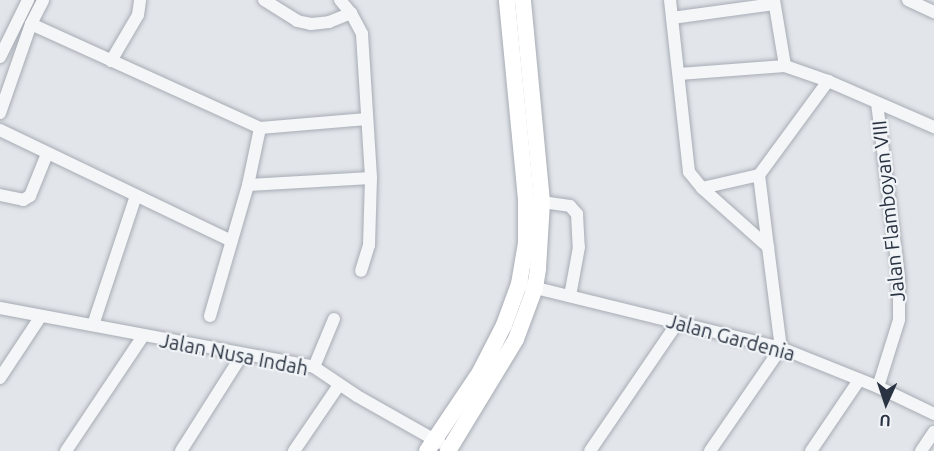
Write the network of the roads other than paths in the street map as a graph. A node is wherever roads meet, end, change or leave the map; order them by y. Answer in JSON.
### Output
{"nodes":[{"id":1,"x":28,"y":0,"type":"edge"},
{"id":2,"x":43,"y":0,"type":"edge"},
{"id":3,"x":140,"y":0,"type":"edge"},
{"id":4,"x":264,"y":0,"type":"edge"},
{"id":5,"x":340,"y":0,"type":"edge"},
{"id":6,"x":507,"y":0,"type":"edge"},
{"id":7,"x":523,"y":0,"type":"edge"},
{"id":8,"x":670,"y":0,"type":"edge"},
{"id":9,"x":908,"y":0,"type":"edge"},
{"id":10,"x":774,"y":2,"type":"edge"},
{"id":11,"x":351,"y":12,"type":"junction"},
{"id":12,"x":934,"y":12,"type":"edge"},
{"id":13,"x":672,"y":18,"type":"junction"},
{"id":14,"x":30,"y":24,"type":"junction"},
{"id":15,"x":0,"y":57,"type":"edge"},
{"id":16,"x":111,"y":61,"type":"junction"},
{"id":17,"x":785,"y":66,"type":"junction"},
{"id":18,"x":679,"y":74,"type":"junction"},
{"id":19,"x":828,"y":81,"type":"junction"},
{"id":20,"x":877,"y":103,"type":"junction"},
{"id":21,"x":0,"y":113,"type":"edge"},
{"id":22,"x":367,"y":119,"type":"junction"},
{"id":23,"x":934,"y":127,"type":"edge"},
{"id":24,"x":260,"y":128,"type":"junction"},
{"id":25,"x":0,"y":130,"type":"edge"},
{"id":26,"x":47,"y":154,"type":"junction"},
{"id":27,"x":759,"y":174,"type":"junction"},
{"id":28,"x":371,"y":178,"type":"junction"},
{"id":29,"x":248,"y":185,"type":"junction"},
{"id":30,"x":702,"y":188,"type":"junction"},
{"id":31,"x":0,"y":195,"type":"edge"},
{"id":32,"x":136,"y":196,"type":"junction"},
{"id":33,"x":542,"y":202,"type":"junction"},
{"id":34,"x":232,"y":241,"type":"junction"},
{"id":35,"x":768,"y":247,"type":"junction"},
{"id":36,"x":361,"y":271,"type":"dead end"},
{"id":37,"x":527,"y":286,"type":"junction"},
{"id":38,"x":570,"y":296,"type":"junction"},
{"id":39,"x":0,"y":308,"type":"edge"},
{"id":40,"x":41,"y":316,"type":"junction"},
{"id":41,"x":210,"y":316,"type":"dead end"},
{"id":42,"x":334,"y":319,"type":"dead end"},
{"id":43,"x":678,"y":322,"type":"junction"},
{"id":44,"x":93,"y":325,"type":"junction"},
{"id":45,"x":143,"y":336,"type":"junction"},
{"id":46,"x":781,"y":348,"type":"junction"},
{"id":47,"x":242,"y":355,"type":"junction"},
{"id":48,"x":314,"y":367,"type":"junction"},
{"id":49,"x":0,"y":378,"type":"edge"},
{"id":50,"x":859,"y":380,"type":"junction"},
{"id":51,"x":339,"y":385,"type":"junction"},
{"id":52,"x":878,"y":387,"type":"junction"},
{"id":53,"x":934,"y":414,"type":"edge"},
{"id":54,"x":934,"y":432,"type":"edge"},
{"id":55,"x":431,"y":446,"type":"edge"},
{"id":56,"x":449,"y":450,"type":"edge"},
{"id":57,"x":66,"y":451,"type":"edge"},
{"id":58,"x":181,"y":451,"type":"edge"},
{"id":59,"x":294,"y":451,"type":"edge"},
{"id":60,"x":590,"y":451,"type":"edge"},
{"id":61,"x":710,"y":451,"type":"edge"},
{"id":62,"x":811,"y":451,"type":"edge"},
{"id":63,"x":921,"y":451,"type":"edge"}],
"edges":[{"from":1,"to":15,"type":"street"},
{"from":2,"to":14,"type":"street"},
{"from":3,"to":16,"type":"street"},
{"from":4,"to":11,"type":"street"},
{"from":5,"to":11,"type":"street"},
{"from":6,"to":37,"type":"street"},
{"from":7,"to":33,"type":"street"},
{"from":8,"to":13,"type":"street"},
{"from":9,"to":12,"type":"street"},
{"from":10,"to":13,"type":"street"},
{"from":10,"to":17,"type":"street"},
{"from":11,"to":22,"type":"street"},
{"from":13,"to":18,"type":"street"},
{"from":14,"to":16,"type":"street"},
{"from":14,"to":21,"type":"street"},
{"from":16,"to":24,"type":"street"},
{"from":17,"to":18,"type":"street"},
{"from":17,"to":19,"type":"street"},
{"from":18,"to":30,"type":"street"},
{"from":19,"to":20,"type":"street"},
{"from":19,"to":27,"type":"street"},
{"from":20,"to":23,"type":"street"},
{"from":20,"to":52,"type":"street","name":"Jalan Flamboyan VIII"},
{"from":22,"to":24,"type":"street"},
{"from":22,"to":28,"type":"street"},
{"from":24,"to":29,"type":"street"},
{"from":25,"to":26,"type":"street"},
{"from":26,"to":31,"type":"street"},
{"from":26,"to":32,"type":"street"},
{"from":27,"to":30,"type":"street"},
{"from":27,"to":35,"type":"street"},
{"from":28,"to":29,"type":"street"},
{"from":28,"to":36,"type":"street"},
{"from":29,"to":34,"type":"street"},
{"from":30,"to":35,"type":"street"},
{"from":32,"to":34,"type":"street"},
{"from":32,"to":44,"type":"street"},
{"from":33,"to":37,"type":"street"},
{"from":33,"to":38,"type":"street"},
{"from":34,"to":41,"type":"street"},
{"from":35,"to":46,"type":"street"},
{"from":37,"to":38,"type":"street","name":"Jalan Gardenia"},
{"from":37,"to":55,"type":"street"},
{"from":37,"to":56,"type":"street"},
{"from":38,"to":43,"type":"street","name":"Jalan Gardenia"},
{"from":39,"to":40,"type":"street","name":"Jalan Nusa Indah"},
{"from":40,"to":44,"type":"street","name":"Jalan Nusa Indah"},
{"from":40,"to":49,"type":"street"},
{"from":42,"to":48,"type":"street"},
{"from":43,"to":46,"type":"street","name":"Jalan Gardenia"},
{"from":43,"to":60,"type":"street"},
{"from":44,"to":45,"type":"street","name":"Jalan Nusa Indah"},
{"from":45,"to":47,"type":"street","name":"Jalan Nusa Indah"},
{"from":45,"to":57,"type":"street"},
{"from":46,"to":50,"type":"street","name":"Jalan Gardenia"},
{"from":46,"to":61,"type":"street"},
{"from":47,"to":48,"type":"street","name":"Jalan Nusa Indah"},
{"from":47,"to":58,"type":"street"},
{"from":48,"to":51,"type":"street","name":"Jalan Nusa Indah"},
{"from":50,"to":52,"type":"street","name":"Jalan Gardenia"},
{"from":50,"to":62,"type":"street"},
{"from":51,"to":55,"type":"street","name":"Jalan Nusa Indah"},
{"from":51,"to":59,"type":"street"},
{"from":52,"to":53,"type":"street","name":"Jalan Gardenia"},
{"from":54,"to":63,"type":"street"},
{"from":55,"to":56,"type":"street","name":"Jalan Nusa Indah"}]}
